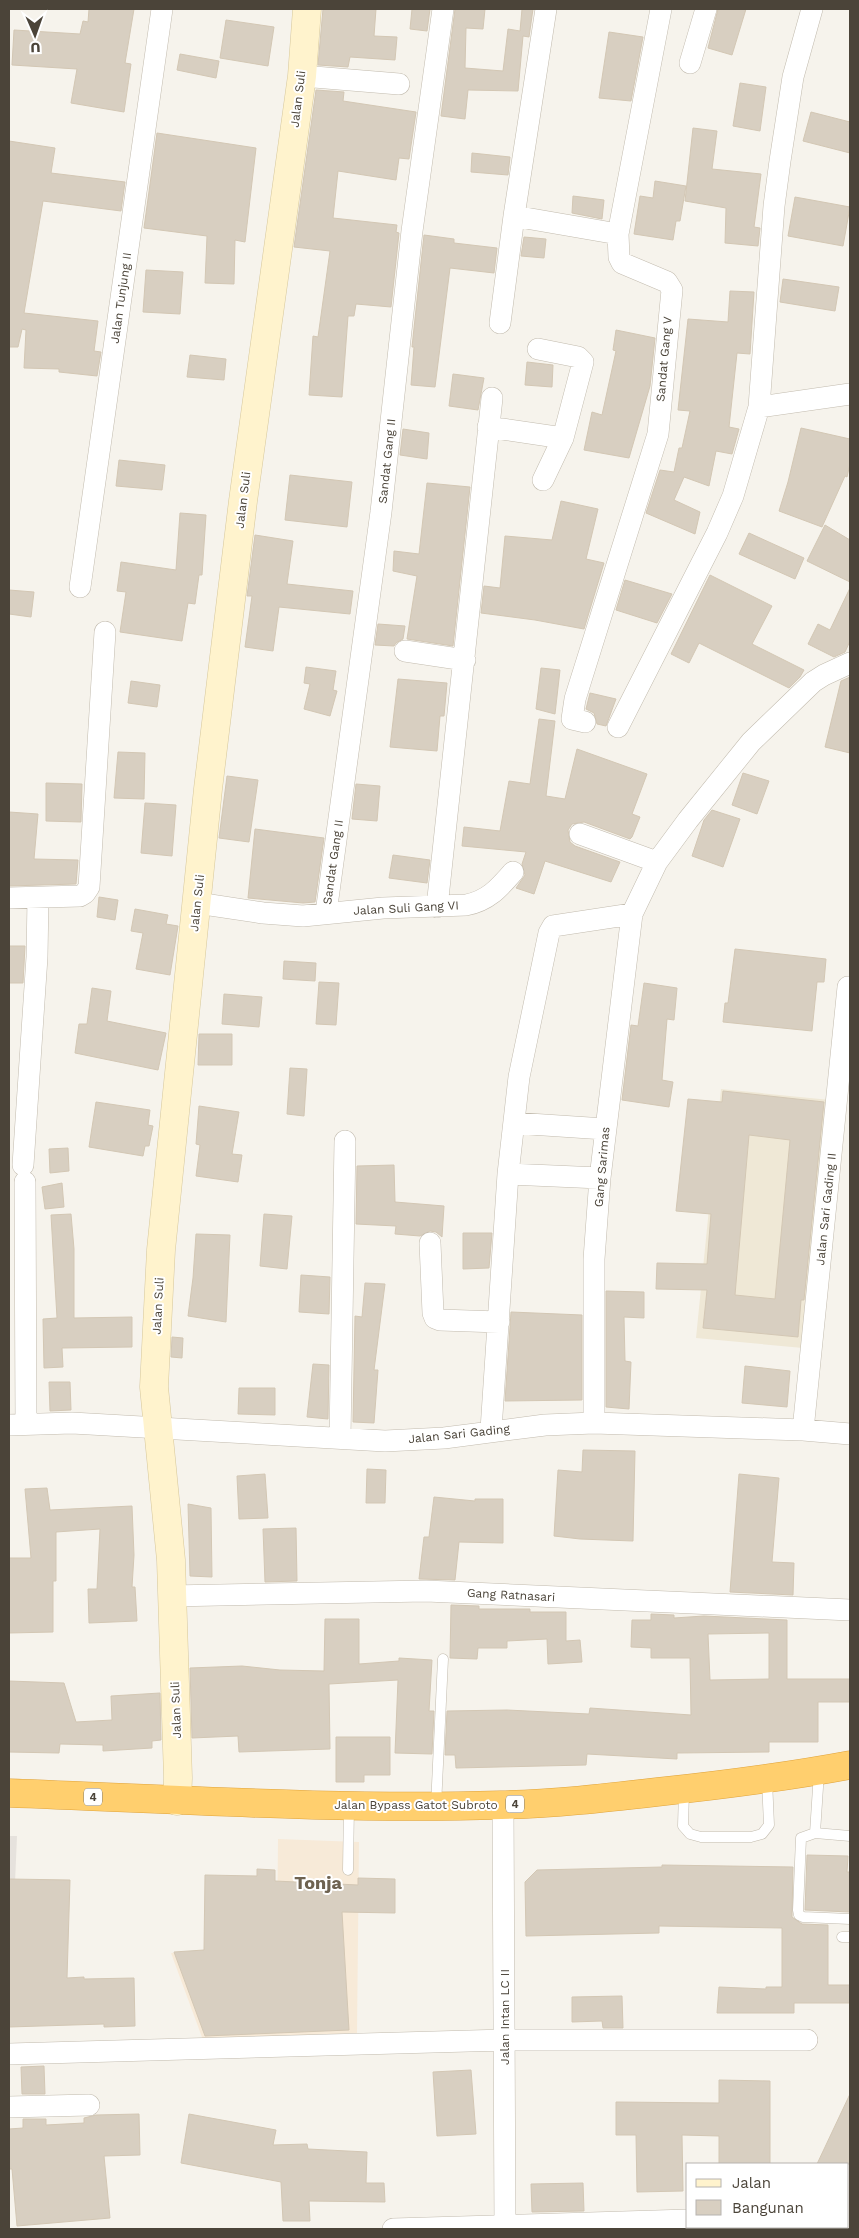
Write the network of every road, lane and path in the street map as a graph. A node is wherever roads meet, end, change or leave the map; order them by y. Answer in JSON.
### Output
{"nodes":[{"id":1,"x":162,"y":9,"type":"edge"},
{"id":2,"x":307,"y":9,"type":"edge"},
{"id":3,"x":443,"y":9,"type":"edge"},
{"id":4,"x":546,"y":9,"type":"edge"},
{"id":5,"x":661,"y":9,"type":"edge"},
{"id":6,"x":706,"y":9,"type":"edge"},
{"id":7,"x":812,"y":9,"type":"edge"},
{"id":8,"x":690,"y":63,"type":"dead end"},
{"id":9,"x":302,"y":76,"type":"junction"},
{"id":10,"x":399,"y":84,"type":"dead end"},
{"id":11,"x":514,"y":216,"type":"junction"},
{"id":12,"x":618,"y":234,"type":"junction"},
{"id":13,"x":500,"y":323,"type":"dead end"},
{"id":14,"x":538,"y":348,"type":"dead end"},
{"id":15,"x":850,"y":394,"type":"edge"},
{"id":16,"x":492,"y":398,"type":"dead end"},
{"id":17,"x":759,"y":407,"type":"junction"},
{"id":18,"x":488,"y":427,"type":"junction"},
{"id":19,"x":563,"y":438,"type":"junction"},
{"id":20,"x":543,"y":480,"type":"dead end"},
{"id":21,"x":80,"y":587,"type":"dead end"},
{"id":22,"x":105,"y":632,"type":"dead end"},
{"id":23,"x":405,"y":652,"type":"dead end"},
{"id":24,"x":465,"y":660,"type":"junction"},
{"id":25,"x":850,"y":663,"type":"edge"},
{"id":26,"x":585,"y":722,"type":"dead end"},
{"id":27,"x":618,"y":727,"type":"dead end"},
{"id":28,"x":580,"y":834,"type":"dead end"},
{"id":29,"x":657,"y":862,"type":"junction"},
{"id":30,"x":513,"y":872,"type":"dead end"},
{"id":31,"x":9,"y":898,"type":"edge"},
{"id":32,"x":38,"y":898,"type":"junction"},
{"id":33,"x":197,"y":903,"type":"junction"},
{"id":34,"x":437,"y":907,"type":"junction"},
{"id":35,"x":326,"y":913,"type":"junction"},
{"id":36,"x":632,"y":914,"type":"junction"},
{"id":37,"x":848,"y":987,"type":"dead end"},
{"id":38,"x":514,"y":1123,"type":"junction"},
{"id":39,"x":605,"y":1129,"type":"junction"},
{"id":40,"x":345,"y":1141,"type":"dead end"},
{"id":41,"x":508,"y":1174,"type":"junction"},
{"id":42,"x":600,"y":1178,"type":"junction"},
{"id":43,"x":430,"y":1243,"type":"dead end"},
{"id":44,"x":499,"y":1322,"type":"junction"},
{"id":45,"x":594,"y":1423,"type":"junction"},
{"id":46,"x":17,"y":1424,"type":"edge"},
{"id":47,"x":156,"y":1428,"type":"junction"},
{"id":48,"x":491,"y":1430,"type":"junction"},
{"id":49,"x":803,"y":1430,"type":"junction"},
{"id":50,"x":850,"y":1434,"type":"edge"},
{"id":51,"x":340,"y":1438,"type":"junction"},
{"id":52,"x":171,"y":1596,"type":"junction"},
{"id":53,"x":850,"y":1610,"type":"edge"},
{"id":54,"x":443,"y":1659,"type":"dead end"},
{"id":55,"x":850,"y":1764,"type":"edge"},
{"id":56,"x":819,"y":1770,"type":"junction"},
{"id":57,"x":767,"y":1779,"type":"junction"},
{"id":58,"x":178,"y":1789,"type":"junction"},
{"id":59,"x":684,"y":1789,"type":"junction"},
{"id":60,"x":9,"y":1793,"type":"edge"},
{"id":61,"x":349,"y":1804,"type":"junction"},
{"id":62,"x":503,"y":1805,"type":"junction"},
{"id":63,"x":436,"y":1806,"type":"junction"},
{"id":64,"x":814,"y":1833,"type":"junction"},
{"id":65,"x":850,"y":1836,"type":"edge"},
{"id":66,"x":348,"y":1870,"type":"dead end"},
{"id":67,"x":850,"y":1918,"type":"edge"},
{"id":68,"x":505,"y":2040,"type":"junction"},
{"id":69,"x":807,"y":2040,"type":"dead end"},
{"id":70,"x":9,"y":2054,"type":"edge"},
{"id":71,"x":89,"y":2105,"type":"dead end"},
{"id":72,"x":9,"y":2107,"type":"edge"},
{"id":73,"x":686,"y":2220,"type":"edge"},
{"id":74,"x":505,"y":2228,"type":"edge"},
{"id":75,"x":393,"y":2229,"type":"edge"}],
"edges":[{"from":1,"to":21,"type":"street","name":"Jalan Tunjung II"},
{"from":2,"to":9,"type":"main road","name":"Jalan Suli"},
{"from":3,"to":35,"type":"street","name":"Sandat Gang II"},
{"from":4,"to":11,"type":"street"},
{"from":5,"to":12,"type":"street","name":"Sandat Gang V"},
{"from":6,"to":8,"type":"street"},
{"from":7,"to":17,"type":"street"},
{"from":9,"to":10,"type":"street"},
{"from":9,"to":33,"type":"main road","name":"Jalan Suli"},
{"from":11,"to":12,"type":"street"},
{"from":11,"to":13,"type":"street"},
{"from":12,"to":26,"type":"street","name":"Sandat Gang V"},
{"from":14,"to":19,"type":"street"},
{"from":15,"to":17,"type":"street"},
{"from":16,"to":18,"type":"street"},
{"from":17,"to":27,"type":"street"},
{"from":18,"to":19,"type":"street"},
{"from":18,"to":24,"type":"street"},
{"from":19,"to":20,"type":"street"},
{"from":22,"to":32,"type":"street"},
{"from":23,"to":24,"type":"street"},
{"from":24,"to":34,"type":"street"},
{"from":25,"to":29,"type":"street","name":"Gang Sarimas"},
{"from":28,"to":29,"type":"street"},
{"from":29,"to":36,"type":"street","name":"Gang Sarimas"},
{"from":30,"to":34,"type":"street","name":"Jalan Suli Gang VI"},
{"from":31,"to":32,"type":"street"},
{"from":32,"to":46,"type":"street"},
{"from":33,"to":35,"type":"street","name":"Jalan Suli Gang VI"},
{"from":33,"to":47,"type":"main road","name":"Jalan Suli"},
{"from":34,"to":35,"type":"street","name":"Jalan Suli Gang VI"},
{"from":36,"to":38,"type":"street"},
{"from":36,"to":39,"type":"street","name":"Gang Sarimas"},
{"from":37,"to":49,"type":"street","name":"Jalan Sari Gading II"},
{"from":38,"to":39,"type":"street"},
{"from":38,"to":41,"type":"street"},
{"from":39,"to":42,"type":"street","name":"Gang Sarimas"},
{"from":40,"to":51,"type":"street"},
{"from":41,"to":42,"type":"street"},
{"from":41,"to":44,"type":"street"},
{"from":42,"to":45,"type":"street","name":"Gang Sarimas"},
{"from":43,"to":44,"type":"street"},
{"from":44,"to":48,"type":"street"},
{"from":45,"to":48,"type":"street","name":"Jalan Sari Gading"},
{"from":45,"to":49,"type":"street","name":"Jalan Sari Gading"},
{"from":46,"to":47,"type":"street","name":"Jalan Sari Gading"},
{"from":47,"to":51,"type":"street","name":"Jalan Sari Gading"},
{"from":47,"to":52,"type":"main road","name":"Jalan Suli"},
{"from":48,"to":51,"type":"street","name":"Jalan Sari Gading"},
{"from":49,"to":50,"type":"street","name":"Jalan Sari Gading"},
{"from":52,"to":53,"type":"street","name":"Gang Ratnasari"},
{"from":52,"to":58,"type":"main road","name":"Jalan Suli"},
{"from":54,"to":63,"type":"lane"},
{"from":55,"to":56,"type":"highway","name":"Jalan Bypass Gatot Subroto","number":"4"},
{"from":56,"to":57,"type":"highway","name":"Jalan Bypass Gatot Subroto","number":"4"},
{"from":56,"to":64,"type":"lane"},
{"from":57,"to":59,"type":"highway","name":"Jalan Bypass Gatot Subroto","number":"4"},
{"from":57,"to":59,"type":"lane"},
{"from":58,"to":60,"type":"highway","name":"Jalan Bypass Gatot Subroto","number":"4"},
{"from":58,"to":61,"type":"highway","name":"Jalan Bypass Gatot Subroto","number":"4"},
{"from":59,"to":62,"type":"highway","name":"Jalan Bypass Gatot Subroto","number":"4"},
{"from":61,"to":63,"type":"highway","name":"Jalan Bypass Gatot Subroto","number":"4"},
{"from":61,"to":66,"type":"lane"},
{"from":62,"to":63,"type":"highway","name":"Jalan Bypass Gatot Subroto","number":"4"},
{"from":62,"to":68,"type":"street","name":"Jalan Intan LC II"},
{"from":64,"to":65,"type":"lane"},
{"from":64,"to":67,"type":"lane"},
{"from":68,"to":69,"type":"street"},
{"from":68,"to":70,"type":"street"},
{"from":68,"to":74,"type":"street","name":"Jalan Intan LC II"},
{"from":71,"to":72,"type":"street"},
{"from":73,"to":74,"type":"street"},
{"from":74,"to":75,"type":"street"}]}
